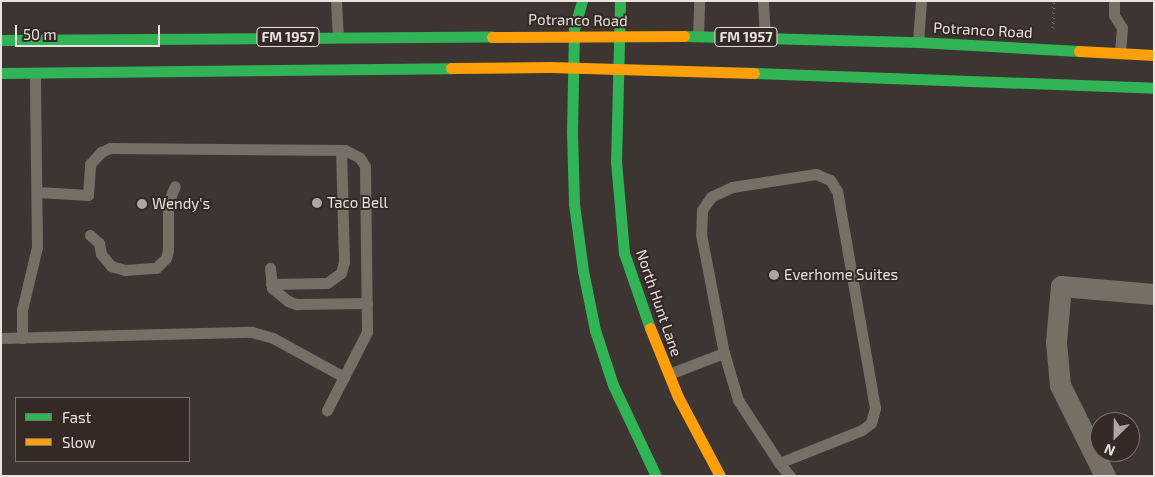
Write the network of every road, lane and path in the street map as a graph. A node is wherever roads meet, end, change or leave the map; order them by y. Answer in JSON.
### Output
{"nodes":[{"id":1,"x":336,"y":1,"type":"edge"},
{"id":2,"x":582,"y":1,"type":"edge"},
{"id":3,"x":620,"y":1,"type":"edge"},
{"id":4,"x":699,"y":1,"type":"edge"},
{"id":5,"x":763,"y":1,"type":"edge"},
{"id":6,"x":921,"y":1,"type":"edge"},
{"id":7,"x":1054,"y":1,"type":"edge"},
{"id":8,"x":1114,"y":1,"type":"edge"},
{"id":9,"x":1053,"y":34,"type":"dead end"},
{"id":10,"x":574,"y":35,"type":"junction"},
{"id":11,"x":338,"y":36,"type":"junction"},
{"id":12,"x":618,"y":36,"type":"junction"},
{"id":13,"x":698,"y":36,"type":"junction"},
{"id":14,"x":234,"y":37,"type":"junction"},
{"id":15,"x":765,"y":38,"type":"junction"},
{"id":16,"x":1,"y":40,"type":"edge"},
{"id":17,"x":918,"y":46,"type":"junction"},
{"id":18,"x":205,"y":51,"type":"dead end"},
{"id":19,"x":1120,"y":52,"type":"junction"},
{"id":20,"x":1154,"y":55,"type":"edge"},
{"id":21,"x":42,"y":58,"type":"dead end"},
{"id":22,"x":1113,"y":66,"type":"dead end"},
{"id":23,"x":573,"y":68,"type":"junction"},
{"id":24,"x":617,"y":68,"type":"junction"},
{"id":25,"x":998,"y":69,"type":"dead end"},
{"id":26,"x":1,"y":73,"type":"edge"},
{"id":27,"x":35,"y":73,"type":"junction"},
{"id":28,"x":957,"y":78,"type":"junction"},
{"id":29,"x":1152,"y":88,"type":"edge"},
{"id":30,"x":342,"y":150,"type":"junction"},
{"id":31,"x":175,"y":186,"type":"dead end"},
{"id":32,"x":38,"y":192,"type":"junction"},
{"id":33,"x":90,"y":235,"type":"dead end"},
{"id":34,"x":270,"y":268,"type":"dead end"},
{"id":35,"x":271,"y":284,"type":"junction"},
{"id":36,"x":1154,"y":294,"type":"edge"},
{"id":37,"x":366,"y":302,"type":"junction"},
{"id":38,"x":1,"y":338,"type":"edge"},
{"id":39,"x":22,"y":338,"type":"junction"},
{"id":40,"x":724,"y":353,"type":"junction"},
{"id":41,"x":668,"y":374,"type":"junction"},
{"id":42,"x":344,"y":377,"type":"junction"},
{"id":43,"x":327,"y":410,"type":"dead end"},
{"id":44,"x":779,"y":463,"type":"junction"},
{"id":45,"x":656,"y":476,"type":"edge"},
{"id":46,"x":720,"y":476,"type":"edge"},
{"id":47,"x":790,"y":476,"type":"edge"},
{"id":48,"x":1105,"y":476,"type":"edge"}],
"edges":[{"from":1,"to":11,"type":"lane"},
{"from":2,"to":10,"type":"main road"},
{"from":3,"to":12,"type":"main road","name":"North Hunt Lane"},
{"from":4,"to":13,"type":"lane"},
{"from":5,"to":15,"type":"lane"},
{"from":6,"to":17,"type":"lane"},
{"from":7,"to":9,"type":"path"},
{"from":8,"to":19,"type":"lane"},
{"from":10,"to":11,"type":"main road","name":"Potranco Road","number":"FM 1957"},
{"from":10,"to":12,"type":"main road","name":"Potranco Road","number":"FM 1957"},
{"from":10,"to":23,"type":"main road"},
{"from":11,"to":14,"type":"main road","name":"Potranco Road","number":"FM 1957"},
{"from":12,"to":13,"type":"main road","name":"Potranco Road","number":"FM 1957"},
{"from":12,"to":24,"type":"main road","name":"North Hunt Lane"},
{"from":13,"to":15,"type":"main road","name":"Potranco Road","number":"FM 1957"},
{"from":14,"to":16,"type":"main road","name":"Potranco Road","number":"FM 1957"},
{"from":14,"to":18,"type":"main road"},
{"from":15,"to":17,"type":"main road","name":"Potranco Road","number":"FM 1957"},
{"from":17,"to":19,"type":"main road","name":"Potranco Road","number":"FM 1957"},
{"from":19,"to":20,"type":"main road","name":"Potranco Road","number":"FM 1957"},
{"from":19,"to":22,"type":"main road"},
{"from":21,"to":27,"type":"main road"},
{"from":23,"to":24,"type":"main road","number":"FM 1957"},
{"from":23,"to":27,"type":"main road","number":"FM 1957"},
{"from":23,"to":45,"type":"main road"},
{"from":24,"to":28,"type":"main road","number":"FM 1957"},
{"from":24,"to":41,"type":"main road","name":"North Hunt Lane"},
{"from":25,"to":28,"type":"main road"},
{"from":26,"to":27,"type":"main road","number":"FM 1957"},
{"from":27,"to":32,"type":"lane"},
{"from":28,"to":29,"type":"main road","number":"FM 1957"},
{"from":30,"to":32,"type":"lane"},
{"from":30,"to":35,"type":"lane"},
{"from":30,"to":37,"type":"lane"},
{"from":31,"to":33,"type":"lane"},
{"from":32,"to":39,"type":"lane"},
{"from":34,"to":35,"type":"lane"},
{"from":35,"to":37,"type":"lane"},
{"from":36,"to":48,"type":"street"},
{"from":37,"to":42,"type":"lane"},
{"from":38,"to":39,"type":"lane"},
{"from":39,"to":42,"type":"lane"},
{"from":40,"to":41,"type":"lane"},
{"from":40,"to":44,"type":"lane"},
{"from":40,"to":44,"type":"lane"},
{"from":41,"to":46,"type":"main road","name":"North Hunt Lane"},
{"from":42,"to":43,"type":"lane"},
{"from":44,"to":47,"type":"lane"}]}
